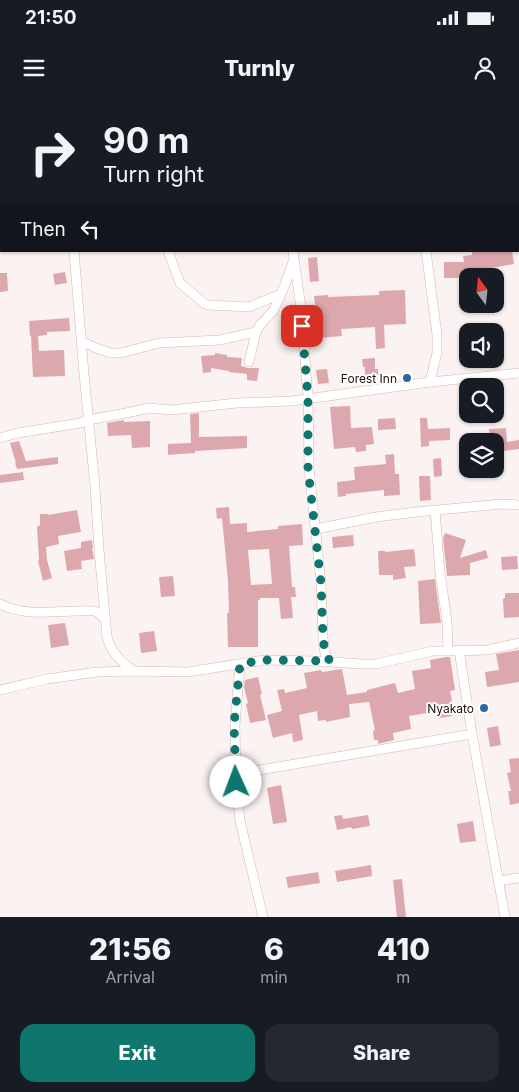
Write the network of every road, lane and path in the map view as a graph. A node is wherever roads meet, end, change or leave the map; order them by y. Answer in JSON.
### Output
{"nodes":[{"id":1,"x":74,"y":252,"type":"edge"},
{"id":2,"x":168,"y":252,"type":"edge"},
{"id":3,"x":426,"y":252,"type":"edge"},
{"id":4,"x":293,"y":255,"type":"edge"},
{"id":5,"x":281,"y":294,"type":"junction"},
{"id":6,"x":256,"y":332,"type":"junction"},
{"id":7,"x":81,"y":341,"type":"junction"},
{"id":8,"x":249,"y":362,"type":"dead end"},
{"id":9,"x":519,"y":373,"type":"edge"},
{"id":10,"x":430,"y":382,"type":"junction"},
{"id":11,"x":308,"y":398,"type":"junction"},
{"id":12,"x":88,"y":420,"type":"junction"},
{"id":13,"x":0,"y":438,"type":"edge"},
{"id":14,"x":519,"y":505,"type":"edge"},
{"id":15,"x":435,"y":510,"type":"junction"},
{"id":16,"x":316,"y":529,"type":"junction"},
{"id":17,"x":0,"y":604,"type":"edge"},
{"id":18,"x":105,"y":619,"type":"junction"},
{"id":19,"x":519,"y":643,"type":"edge"},
{"id":20,"x":459,"y":650,"type":"junction"},
{"id":21,"x":448,"y":651,"type":"junction"},
{"id":22,"x":330,"y":661,"type":"junction"},
{"id":23,"x":240,"y":664,"type":"junction"},
{"id":24,"x":134,"y":671,"type":"junction"},
{"id":25,"x":0,"y":690,"type":"edge"},
{"id":26,"x":472,"y":734,"type":"junction"},
{"id":27,"x":236,"y":774,"type":"junction"},
{"id":28,"x":519,"y":878,"type":"edge"},
{"id":29,"x":498,"y":881,"type":"junction"},
{"id":30,"x":263,"y":917,"type":"edge"},
{"id":31,"x":505,"y":917,"type":"edge"}],
"edges":[{"from":1,"to":7,"type":"street"},
{"from":2,"to":5,"type":"street"},
{"from":3,"to":10,"type":"street"},
{"from":4,"to":5,"type":"street"},
{"from":4,"to":11,"type":"street"},
{"from":5,"to":6,"type":"street"},
{"from":6,"to":7,"type":"street"},
{"from":6,"to":8,"type":"street"},
{"from":7,"to":12,"type":"street"},
{"from":9,"to":10,"type":"street"},
{"from":10,"to":11,"type":"street"},
{"from":11,"to":12,"type":"street"},
{"from":11,"to":16,"type":"street"},
{"from":12,"to":13,"type":"street"},
{"from":12,"to":18,"type":"street"},
{"from":14,"to":15,"type":"street"},
{"from":15,"to":16,"type":"street"},
{"from":15,"to":21,"type":"street"},
{"from":16,"to":22,"type":"street"},
{"from":17,"to":18,"type":"street"},
{"from":18,"to":24,"type":"street"},
{"from":19,"to":20,"type":"street"},
{"from":20,"to":21,"type":"street"},
{"from":20,"to":26,"type":"street"},
{"from":21,"to":22,"type":"street"},
{"from":22,"to":23,"type":"street"},
{"from":23,"to":24,"type":"street"},
{"from":23,"to":27,"type":"street"},
{"from":24,"to":25,"type":"street"},
{"from":26,"to":27,"type":"street"},
{"from":26,"to":29,"type":"street"},
{"from":27,"to":30,"type":"street"},
{"from":28,"to":29,"type":"street"},
{"from":29,"to":31,"type":"street"}]}
